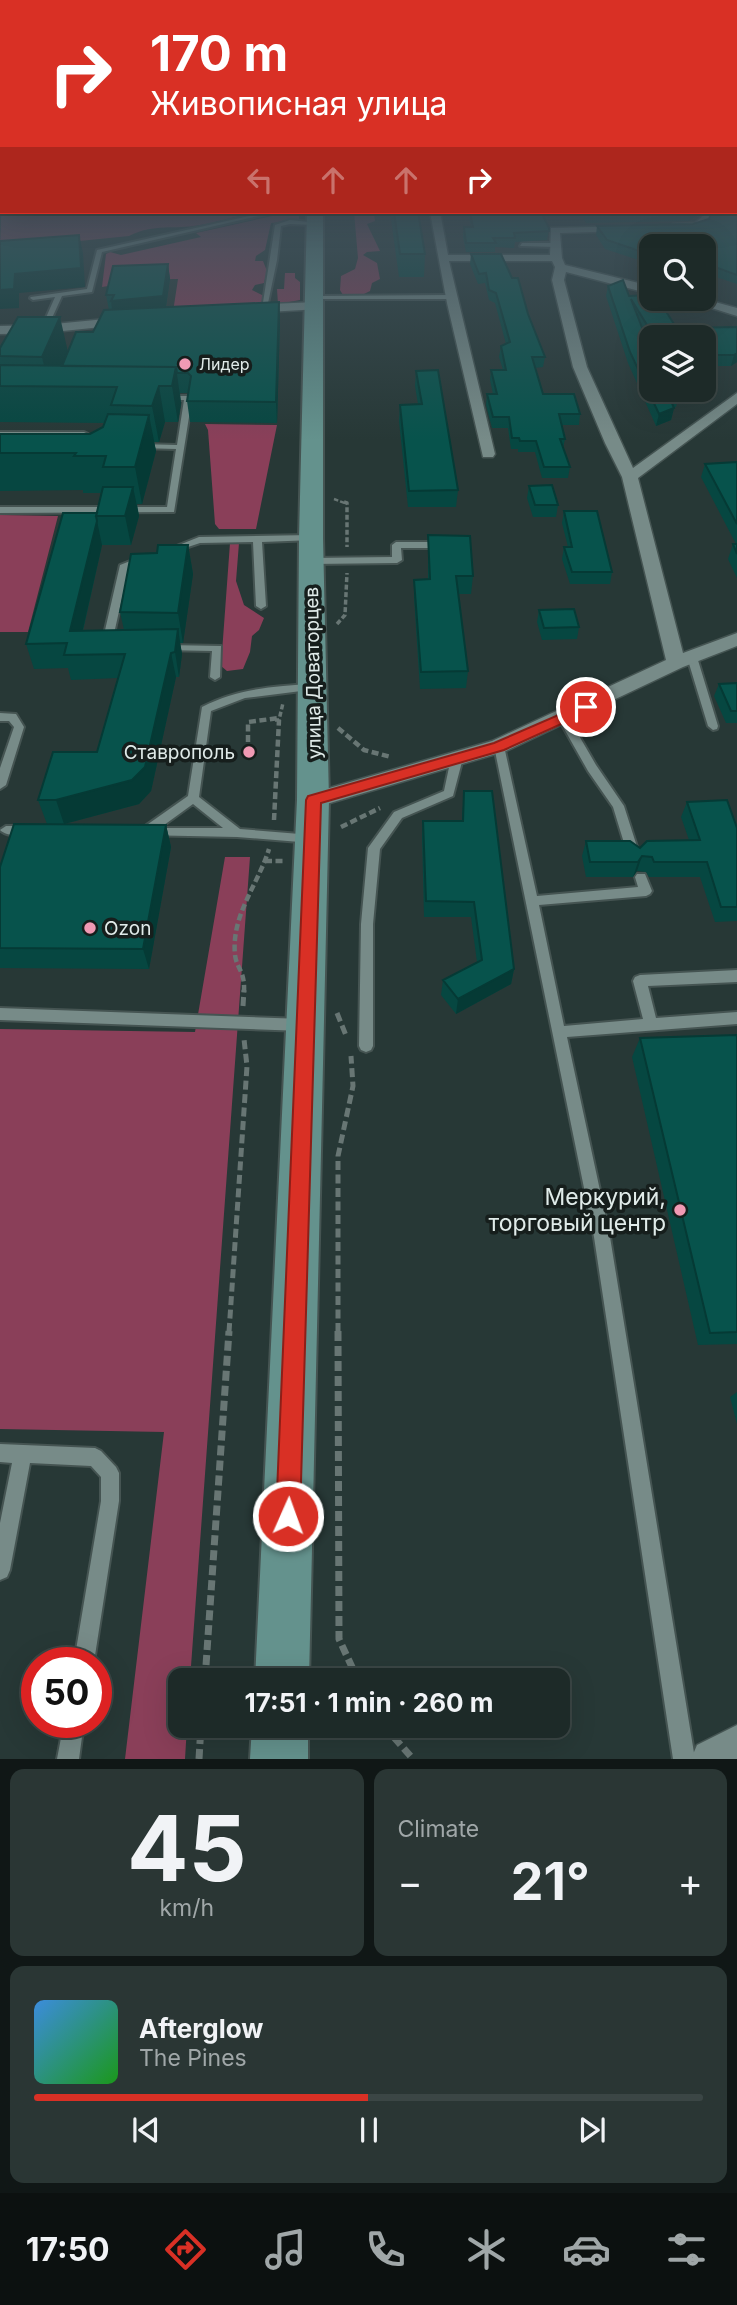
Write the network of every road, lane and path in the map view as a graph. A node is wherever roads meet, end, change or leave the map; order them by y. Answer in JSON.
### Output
{"nodes":[{"id":1,"x":94,"y":275,"type":"edge"},
{"id":2,"x":271,"y":275,"type":"edge"},
{"id":3,"x":316,"y":275,"type":"edge"},
{"id":4,"x":447,"y":275,"type":"edge"},
{"id":5,"x":558,"y":275,"type":"edge"},
{"id":6,"x":610,"y":275,"type":"edge"},
{"id":7,"x":639,"y":286,"type":"edge"},
{"id":8,"x":58,"y":295,"type":"junction"},
{"id":9,"x":33,"y":298,"type":"dead end"},
{"id":10,"x":452,"y":298,"type":"junction"},
{"id":11,"x":316,"y":302,"type":"junction"},
{"id":12,"x":716,"y":307,"type":"edge"},
{"id":13,"x":264,"y":308,"type":"junction"},
{"id":14,"x":240,"y":310,"type":"edge"},
{"id":15,"x":737,"y":313,"type":"edge"},
{"id":16,"x":140,"y":319,"type":"edge"},
{"id":17,"x":44,"y":329,"type":"junction"},
{"id":18,"x":0,"y":330,"type":"edge"},
{"id":19,"x":737,"y":397,"type":"edge"},
{"id":20,"x":161,"y":398,"type":"edge"},
{"id":21,"x":0,"y":434,"type":"edge"},
{"id":22,"x":80,"y":446,"type":"junction"},
{"id":23,"x":92,"y":446,"type":"edge"},
{"id":24,"x":130,"y":446,"type":"edge"},
{"id":25,"x":180,"y":447,"type":"junction"},
{"id":26,"x":488,"y":454,"type":"dead end"},
{"id":27,"x":75,"y":457,"type":"edge"},
{"id":28,"x":630,"y":477,"type":"junction"},
{"id":29,"x":327,"y":496,"type":"dead end"},
{"id":30,"x":0,"y":509,"type":"edge"},
{"id":31,"x":257,"y":540,"type":"junction"},
{"id":32,"x":453,"y":545,"type":"edge"},
{"id":33,"x":311,"y":550,"type":"junction"},
{"id":34,"x":162,"y":553,"type":"edge"},
{"id":35,"x":150,"y":557,"type":"edge"},
{"id":36,"x":347,"y":561,"type":"junction"},
{"id":37,"x":261,"y":606,"type":"dead end"},
{"id":38,"x":336,"y":625,"type":"dead end"},
{"id":39,"x":737,"y":639,"type":"edge"},
{"id":40,"x":126,"y":648,"type":"edge"},
{"id":41,"x":152,"y":648,"type":"edge"},
{"id":42,"x":684,"y":660,"type":"junction"},
{"id":43,"x":215,"y":677,"type":"dead end"},
{"id":44,"x":300,"y":688,"type":"junction"},
{"id":45,"x":0,"y":717,"type":"edge"},
{"id":46,"x":563,"y":718,"type":"junction"},
{"id":47,"x":279,"y":720,"type":"junction"},
{"id":48,"x":335,"y":725,"type":"dead end"},
{"id":49,"x":713,"y":726,"type":"dead end"},
{"id":50,"x":248,"y":742,"type":"dead end"},
{"id":51,"x":499,"y":746,"type":"junction"},
{"id":52,"x":403,"y":755,"type":"dead end"},
{"id":53,"x":457,"y":758,"type":"junction"},
{"id":54,"x":0,"y":785,"type":"edge"},
{"id":55,"x":193,"y":798,"type":"junction"},
{"id":56,"x":313,"y":800,"type":"junction"},
{"id":57,"x":390,"y":803,"type":"dead end"},
{"id":58,"x":6,"y":830,"type":"dead end"},
{"id":59,"x":44,"y":831,"type":"edge"},
{"id":60,"x":237,"y":832,"type":"junction"},
{"id":61,"x":323,"y":835,"type":"junction"},
{"id":62,"x":273,"y":836,"type":"junction"},
{"id":63,"x":634,"y":856,"type":"edge"},
{"id":64,"x":641,"y":877,"type":"edge"},
{"id":65,"x":531,"y":901,"type":"junction"},
{"id":66,"x":737,"y":976,"type":"edge"},
{"id":67,"x":335,"y":1003,"type":"dead end"},
{"id":68,"x":0,"y":1014,"type":"edge"},
{"id":69,"x":737,"y":1018,"type":"edge"},
{"id":70,"x":242,"y":1023,"type":"junction"},
{"id":71,"x":651,"y":1024,"type":"junction"},
{"id":72,"x":306,"y":1026,"type":"junction"},
{"id":73,"x":559,"y":1032,"type":"junction"},
{"id":74,"x":366,"y":1046,"type":"dead end"},
{"id":75,"x":0,"y":1453,"type":"edge"},
{"id":76,"x":23,"y":1454,"type":"junction"},
{"id":77,"x":0,"y":1570,"type":"edge"},
{"id":78,"x":86,"y":1647,"type":"edge"},
{"id":79,"x":206,"y":1668,"type":"edge"},
{"id":80,"x":282,"y":1668,"type":"edge"},
{"id":81,"x":352,"y":1668,"type":"edge"},
{"id":82,"x":71,"y":1738,"type":"edge"},
{"id":83,"x":200,"y":1738,"type":"edge"},
{"id":84,"x":280,"y":1738,"type":"edge"},
{"id":85,"x":395,"y":1738,"type":"edge"},
{"id":86,"x":737,"y":1744,"type":"edge"},
{"id":87,"x":68,"y":1759,"type":"edge"},
{"id":88,"x":199,"y":1759,"type":"edge"},
{"id":89,"x":279,"y":1759,"type":"edge"},
{"id":90,"x":413,"y":1759,"type":"edge"},
{"id":91,"x":684,"y":1759,"type":"edge"},
{"id":92,"x":711,"y":1759,"type":"edge"}],
"edges":[{"from":1,"to":8,"type":"lane"},
{"from":2,"to":13,"type":"lane"},
{"from":3,"to":11,"type":"main road","name":"улица Доваторцев"},
{"from":4,"to":10,"type":"street"},
{"from":5,"to":28,"type":"street"},
{"from":6,"to":7,"type":"street"},
{"from":8,"to":9,"type":"lane"},
{"from":8,"to":17,"type":"lane"},
{"from":10,"to":11,"type":"lane"},
{"from":10,"to":26,"type":"street"},
{"from":11,"to":13,"type":"street"},
{"from":11,"to":33,"type":"main road","name":"улица Доваторцев"},
{"from":12,"to":15,"type":"street"},
{"from":13,"to":14,"type":"street"},
{"from":16,"to":17,"type":"street"},
{"from":17,"to":18,"type":"street"},
{"from":19,"to":28,"type":"street"},
{"from":20,"to":25,"type":"lane"},
{"from":21,"to":22,"type":"lane"},
{"from":22,"to":23,"type":"lane"},
{"from":22,"to":27,"type":"lane"},
{"from":24,"to":25,"type":"lane"},
{"from":25,"to":30,"type":"lane"},
{"from":28,"to":42,"type":"street"},
{"from":29,"to":36,"type":"path"},
{"from":31,"to":33,"type":"lane"},
{"from":31,"to":34,"type":"lane"},
{"from":31,"to":37,"type":"lane"},
{"from":32,"to":36,"type":"lane"},
{"from":33,"to":36,"type":"lane"},
{"from":33,"to":44,"type":"main road","name":"улица Доваторцев"},
{"from":35,"to":40,"type":"lane"},
{"from":36,"to":38,"type":"path"},
{"from":39,"to":42,"type":"street"},
{"from":41,"to":43,"type":"lane"},
{"from":42,"to":46,"type":"street"},
{"from":42,"to":49,"type":"lane"},
{"from":44,"to":47,"type":"path"},
{"from":44,"to":55,"type":"lane"},
{"from":44,"to":56,"type":"main road","name":"улица Доваторцев"},
{"from":45,"to":54,"type":"lane"},
{"from":46,"to":51,"type":"street"},
{"from":46,"to":63,"type":"lane"},
{"from":47,"to":50,"type":"path"},
{"from":47,"to":62,"type":"path"},
{"from":48,"to":52,"type":"path"},
{"from":51,"to":53,"type":"street"},
{"from":51,"to":65,"type":"lane"},
{"from":53,"to":56,"type":"street"},
{"from":53,"to":74,"type":"lane"},
{"from":55,"to":60,"type":"lane"},
{"from":55,"to":60,"type":"lane"},
{"from":56,"to":61,"type":"main road","name":"улица Доваторцев"},
{"from":57,"to":61,"type":"path"},
{"from":58,"to":59,"type":"lane"},
{"from":60,"to":62,"type":"lane"},
{"from":61,"to":62,"type":"lane"},
{"from":61,"to":72,"type":"main road","name":"улица Доваторцев"},
{"from":62,"to":70,"type":"path"},
{"from":64,"to":65,"type":"lane"},
{"from":65,"to":73,"type":"lane"},
{"from":66,"to":71,"type":"lane"},
{"from":67,"to":81,"type":"path"},
{"from":68,"to":70,"type":"lane"},
{"from":69,"to":71,"type":"lane"},
{"from":70,"to":72,"type":"lane"},
{"from":70,"to":79,"type":"path"},
{"from":71,"to":73,"type":"lane"},
{"from":72,"to":80,"type":"main road","name":"улица Доваторцев"},
{"from":73,"to":91,"type":"lane"},
{"from":75,"to":76,"type":"lane"},
{"from":76,"to":77,"type":"lane"},
{"from":76,"to":78,"type":"lane"},
{"from":82,"to":87,"type":"lane"},
{"from":83,"to":88,"type":"path"},
{"from":84,"to":89,"type":"main road"},
{"from":85,"to":90,"type":"path"},
{"from":86,"to":92,"type":"street"}]}
